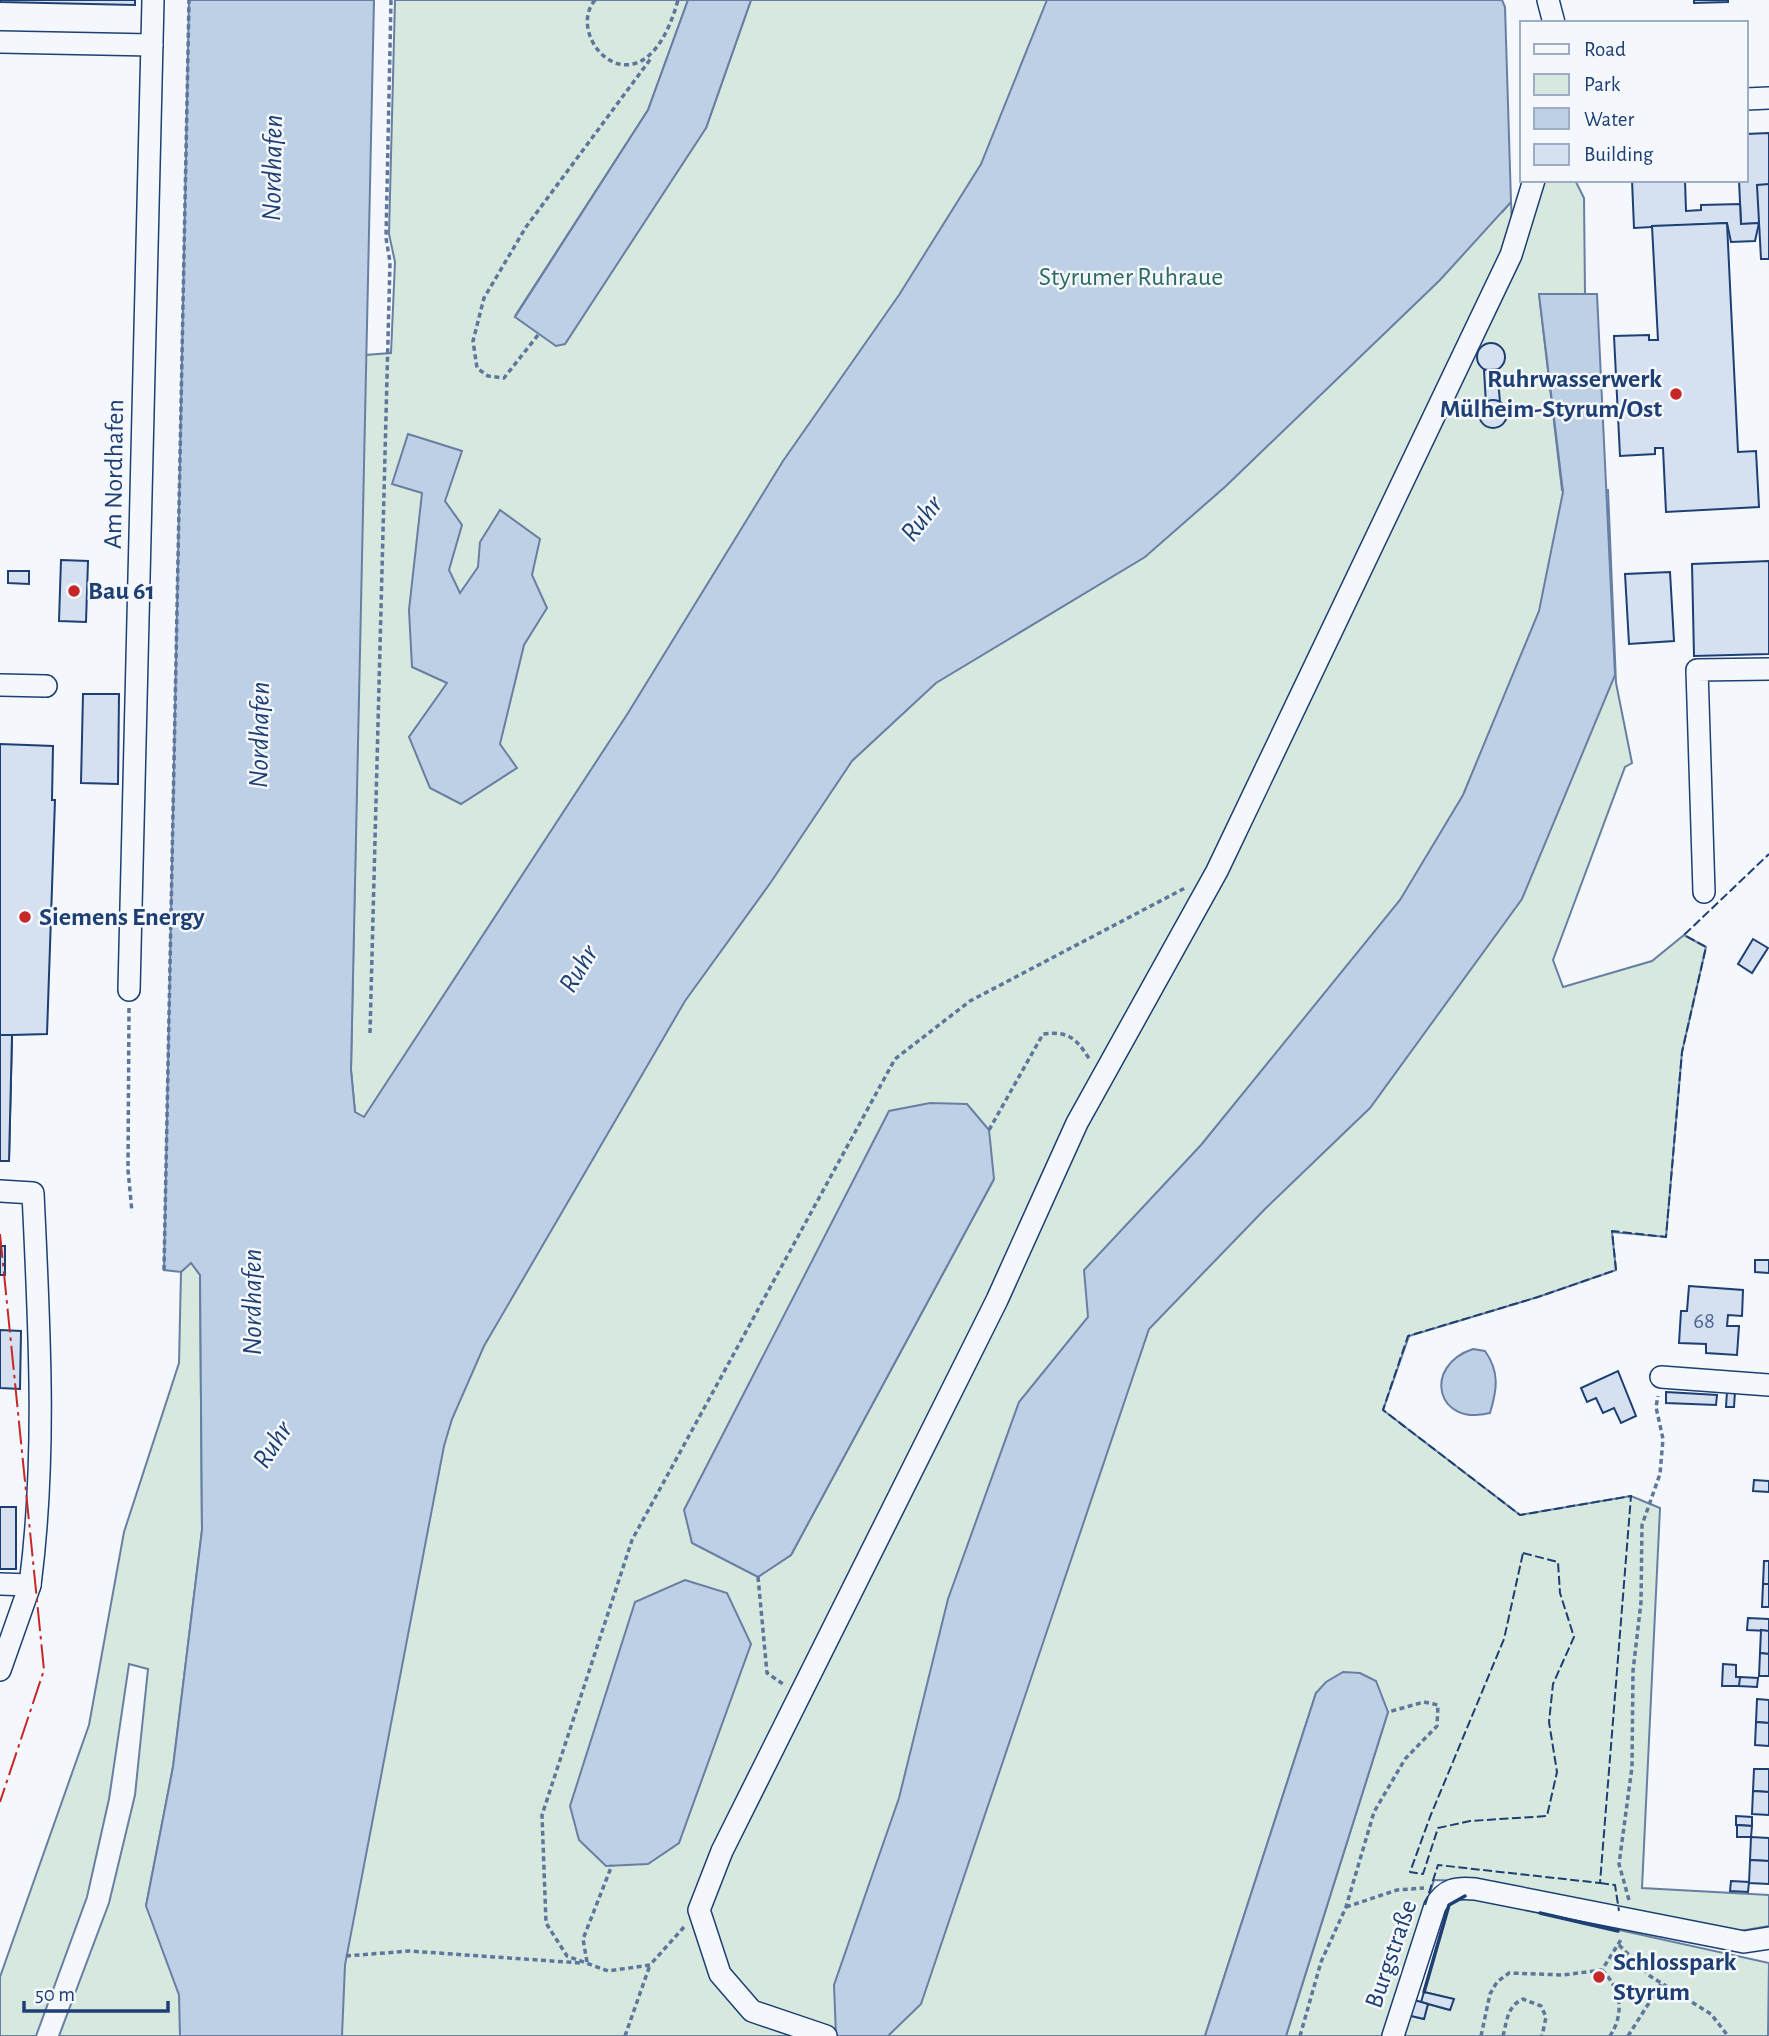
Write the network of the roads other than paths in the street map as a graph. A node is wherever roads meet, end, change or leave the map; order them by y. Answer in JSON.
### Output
{"nodes":[{"id":1,"x":153,"y":0,"type":"edge"},
{"id":2,"x":1549,"y":0,"type":"edge"},
{"id":3,"x":1554,"y":21,"type":"edge"},
{"id":4,"x":0,"y":42,"type":"edge"},
{"id":5,"x":152,"y":45,"type":"junction"},
{"id":6,"x":1769,"y":98,"type":"edge"},
{"id":7,"x":1748,"y":99,"type":"edge"},
{"id":8,"x":1533,"y":182,"type":"edge"},
{"id":9,"x":1769,"y":669,"type":"edge"},
{"id":10,"x":0,"y":685,"type":"edge"},
{"id":11,"x":46,"y":686,"type":"dead end"},
{"id":12,"x":1704,"y":892,"type":"dead end"},
{"id":13,"x":129,"y":990,"type":"road end"},
{"id":14,"x":0,"y":1191,"type":"edge"},
{"id":15,"x":1661,"y":1377,"type":"road end"},
{"id":16,"x":1769,"y":1385,"type":"edge"},
{"id":17,"x":0,"y":1584,"type":"edge"},
{"id":18,"x":30,"y":1585,"type":"junction"},
{"id":19,"x":0,"y":1670,"type":"edge"},
{"id":20,"x":1769,"y":1938,"type":"edge"},
{"id":21,"x":822,"y":2035,"type":"edge"},
{"id":22,"x":1393,"y":2036,"type":"edge"}],
"edges":[{"from":1,"to":5,"type":"street","name":"Am Nordhafen"},
{"from":2,"to":3,"type":"street"},
{"from":4,"to":5,"type":"street"},
{"from":5,"to":13,"type":"street","name":"Am Nordhafen"},
{"from":6,"to":7,"type":"street"},
{"from":8,"to":21,"type":"street"},
{"from":9,"to":12,"type":"street"},
{"from":10,"to":11,"type":"street"},
{"from":14,"to":18,"type":"street"},
{"from":15,"to":16,"type":"street"},
{"from":17,"to":18,"type":"street"},
{"from":18,"to":19,"type":"street"},
{"from":20,"to":22,"type":"street","name":"Burgstraße"}]}
